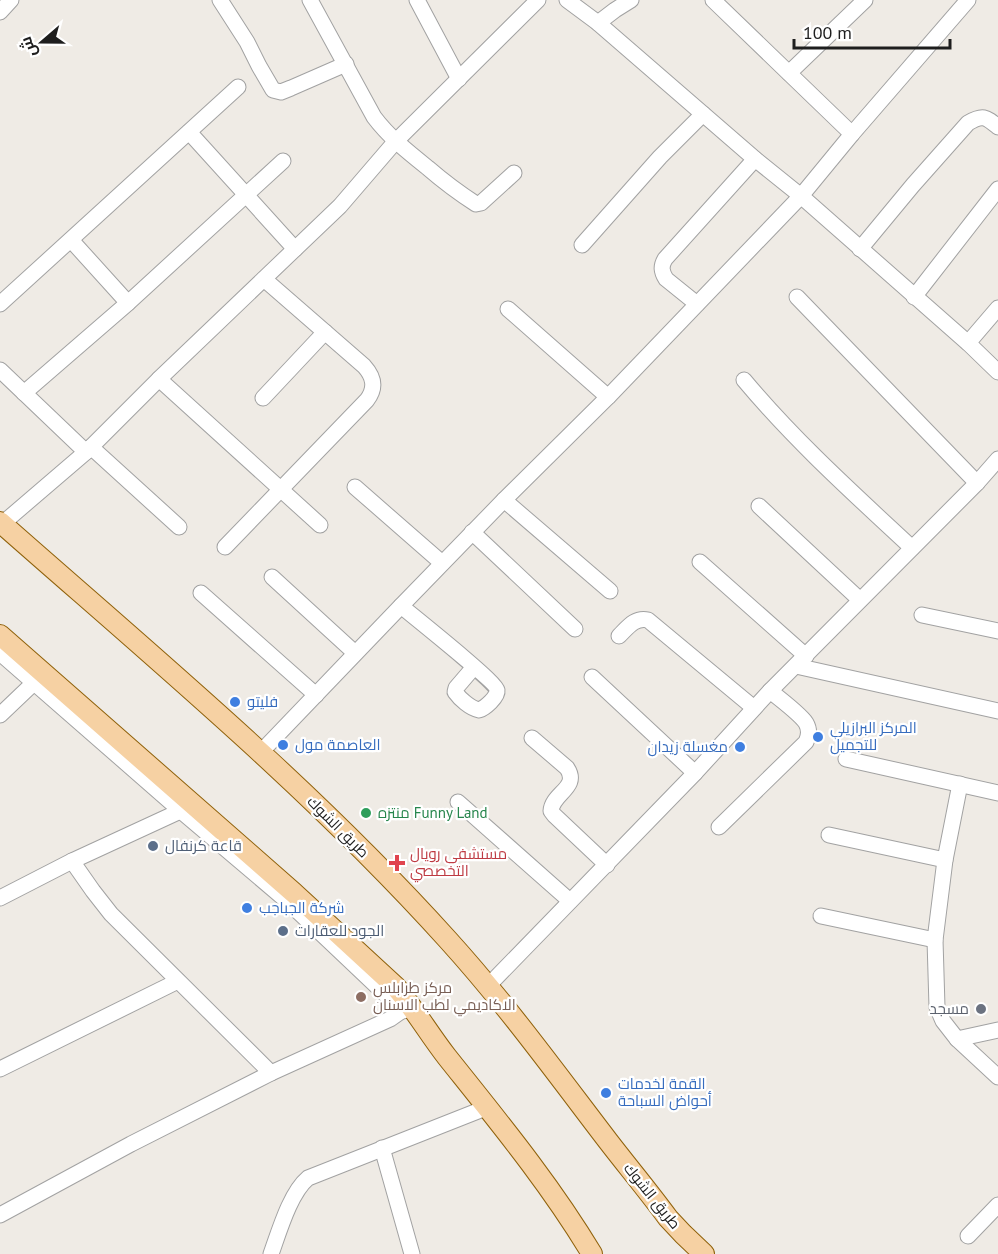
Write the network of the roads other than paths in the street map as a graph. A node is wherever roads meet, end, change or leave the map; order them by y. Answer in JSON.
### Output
{"nodes":[{"id":1,"x":11,"y":0,"type":"edge"},
{"id":2,"x":220,"y":0,"type":"edge"},
{"id":3,"x":310,"y":0,"type":"edge"},
{"id":4,"x":417,"y":0,"type":"edge"},
{"id":5,"x":538,"y":0,"type":"edge"},
{"id":6,"x":567,"y":0,"type":"edge"},
{"id":7,"x":631,"y":0,"type":"edge"},
{"id":8,"x":712,"y":0,"type":"edge"},
{"id":9,"x":865,"y":0,"type":"edge"},
{"id":10,"x":968,"y":0,"type":"edge"},
{"id":11,"x":0,"y":12,"type":"edge"},
{"id":12,"x":598,"y":22,"type":"junction"},
{"id":13,"x":345,"y":64,"type":"junction"},
{"id":14,"x":789,"y":73,"type":"junction"},
{"id":15,"x":459,"y":79,"type":"junction"},
{"id":16,"x":238,"y":87,"type":"dead end"},
{"id":17,"x":703,"y":114,"type":"junction"},
{"id":18,"x":998,"y":127,"type":"edge"},
{"id":19,"x":189,"y":132,"type":"junction"},
{"id":20,"x":852,"y":134,"type":"junction"},
{"id":21,"x":395,"y":142,"type":"junction"},
{"id":22,"x":755,"y":159,"type":"junction"},
{"id":23,"x":283,"y":161,"type":"dead end"},
{"id":24,"x":514,"y":173,"type":"dead end"},
{"id":25,"x":998,"y":189,"type":"edge"},
{"id":26,"x":245,"y":195,"type":"junction"},
{"id":27,"x":801,"y":196,"type":"junction"},
{"id":28,"x":71,"y":240,"type":"junction"},
{"id":29,"x":582,"y":244,"type":"dead end"},
{"id":30,"x":295,"y":249,"type":"junction"},
{"id":31,"x":860,"y":249,"type":"junction"},
{"id":32,"x":264,"y":279,"type":"junction"},
{"id":33,"x":797,"y":297,"type":"dead end"},
{"id":34,"x":914,"y":297,"type":"junction"},
{"id":35,"x":128,"y":303,"type":"junction"},
{"id":36,"x":0,"y":304,"type":"edge"},
{"id":37,"x":697,"y":304,"type":"junction"},
{"id":38,"x":998,"y":308,"type":"edge"},
{"id":39,"x":508,"y":309,"type":"dead end"},
{"id":40,"x":325,"y":332,"type":"junction"},
{"id":41,"x":968,"y":343,"type":"junction"},
{"id":42,"x":0,"y":370,"type":"edge"},
{"id":43,"x":998,"y":372,"type":"edge"},
{"id":44,"x":159,"y":380,"type":"junction"},
{"id":45,"x":744,"y":380,"type":"dead end"},
{"id":46,"x":24,"y":393,"type":"junction"},
{"id":47,"x":608,"y":397,"type":"junction"},
{"id":48,"x":263,"y":398,"type":"dead end"},
{"id":49,"x":89,"y":450,"type":"junction"},
{"id":50,"x":998,"y":459,"type":"edge"},
{"id":51,"x":977,"y":483,"type":"junction"},
{"id":52,"x":355,"y":487,"type":"dead end"},
{"id":53,"x":280,"y":489,"type":"junction"},
{"id":54,"x":504,"y":500,"type":"junction"},
{"id":55,"x":759,"y":506,"type":"dead end"},
{"id":56,"x":1,"y":523,"type":"edge"},
{"id":57,"x":320,"y":525,"type":"dead end"},
{"id":58,"x":179,"y":527,"type":"dead end"},
{"id":59,"x":472,"y":532,"type":"junction"},
{"id":60,"x":225,"y":547,"type":"dead end"},
{"id":61,"x":912,"y":548,"type":"junction"},
{"id":62,"x":700,"y":562,"type":"dead end"},
{"id":63,"x":442,"y":563,"type":"junction"},
{"id":64,"x":272,"y":577,"type":"dead end"},
{"id":65,"x":610,"y":591,"type":"dead end"},
{"id":66,"x":201,"y":593,"type":"dead end"},
{"id":67,"x":860,"y":600,"type":"junction"},
{"id":68,"x":401,"y":606,"type":"junction"},
{"id":69,"x":922,"y":615,"type":"dead end"},
{"id":70,"x":575,"y":628,"type":"dead end"},
{"id":71,"x":998,"y":632,"type":"edge"},
{"id":72,"x":0,"y":635,"type":"edge"},
{"id":73,"x":620,"y":636,"type":"dead end"},
{"id":74,"x":0,"y":653,"type":"edge"},
{"id":75,"x":355,"y":653,"type":"junction"},
{"id":76,"x":801,"y":661,"type":"junction"},
{"id":77,"x":474,"y":667,"type":"dead end"},
{"id":78,"x":592,"y":677,"type":"dead end"},
{"id":79,"x":39,"y":678,"type":"junction"},
{"id":80,"x":770,"y":691,"type":"junction"},
{"id":81,"x":316,"y":694,"type":"junction"},
{"id":82,"x":754,"y":708,"type":"junction"},
{"id":83,"x":998,"y":711,"type":"edge"},
{"id":84,"x":0,"y":716,"type":"edge"},
{"id":85,"x":532,"y":738,"type":"dead end"},
{"id":86,"x":260,"y":753,"type":"junction"},
{"id":87,"x":846,"y":759,"type":"dead end"},
{"id":88,"x":695,"y":773,"type":"junction"},
{"id":89,"x":960,"y":784,"type":"junction"},
{"id":90,"x":998,"y":793,"type":"edge"},
{"id":91,"x":458,"y":802,"type":"dead end"},
{"id":92,"x":187,"y":808,"type":"junction"},
{"id":93,"x":719,"y":827,"type":"dead end"},
{"id":94,"x":829,"y":835,"type":"dead end"},
{"id":95,"x":945,"y":860,"type":"junction"},
{"id":96,"x":72,"y":861,"type":"junction"},
{"id":97,"x":607,"y":864,"type":"junction"},
{"id":98,"x":0,"y":898,"type":"edge"},
{"id":99,"x":570,"y":901,"type":"junction"},
{"id":100,"x":821,"y":916,"type":"dead end"},
{"id":101,"x":935,"y":940,"type":"junction"},
{"id":102,"x":178,"y":981,"type":"junction"},
{"id":103,"x":488,"y":986,"type":"junction"},
{"id":104,"x":407,"y":1008,"type":"junction"},
{"id":105,"x":998,"y":1030,"type":"edge"},
{"id":106,"x":957,"y":1038,"type":"junction"},
{"id":107,"x":0,"y":1069,"type":"edge"},
{"id":108,"x":271,"y":1073,"type":"junction"},
{"id":109,"x":998,"y":1077,"type":"edge"},
{"id":110,"x":488,"y":1107,"type":"junction"},
{"id":111,"x":382,"y":1148,"type":"junction"},
{"id":112,"x":998,"y":1205,"type":"edge"},
{"id":113,"x":0,"y":1215,"type":"edge"},
{"id":114,"x":968,"y":1236,"type":"dead end"},
{"id":115,"x":586,"y":1251,"type":"edge"},
{"id":116,"x":271,"y":1254,"type":"edge"},
{"id":117,"x":412,"y":1254,"type":"edge"},
{"id":118,"x":704,"y":1254,"type":"edge"}],
"edges":[{"from":1,"to":11,"type":"street"},
{"from":2,"to":13,"type":"street"},
{"from":3,"to":13,"type":"street"},
{"from":4,"to":15,"type":"street"},
{"from":5,"to":15,"type":"street"},
{"from":6,"to":12,"type":"street"},
{"from":7,"to":12,"type":"street"},
{"from":8,"to":14,"type":"street"},
{"from":9,"to":14,"type":"street"},
{"from":10,"to":20,"type":"street"},
{"from":12,"to":17,"type":"street"},
{"from":13,"to":21,"type":"street"},
{"from":14,"to":20,"type":"street"},
{"from":15,"to":21,"type":"street"},
{"from":16,"to":19,"type":"street"},
{"from":17,"to":22,"type":"street"},
{"from":17,"to":29,"type":"street"},
{"from":18,"to":31,"type":"street"},
{"from":19,"to":26,"type":"street"},
{"from":19,"to":28,"type":"street"},
{"from":20,"to":27,"type":"street"},
{"from":21,"to":24,"type":"street"},
{"from":21,"to":30,"type":"street"},
{"from":22,"to":27,"type":"street"},
{"from":22,"to":37,"type":"street"},
{"from":23,"to":26,"type":"street"},
{"from":25,"to":34,"type":"street"},
{"from":26,"to":30,"type":"street"},
{"from":26,"to":35,"type":"street"},
{"from":27,"to":31,"type":"street"},
{"from":27,"to":37,"type":"street"},
{"from":28,"to":35,"type":"street"},
{"from":28,"to":36,"type":"street"},
{"from":30,"to":32,"type":"street"},
{"from":31,"to":34,"type":"street"},
{"from":32,"to":40,"type":"street"},
{"from":32,"to":44,"type":"street"},
{"from":33,"to":51,"type":"street"},
{"from":34,"to":41,"type":"street"},
{"from":35,"to":46,"type":"street"},
{"from":37,"to":47,"type":"street"},
{"from":38,"to":41,"type":"street"},
{"from":39,"to":47,"type":"street"},
{"from":40,"to":48,"type":"street"},
{"from":40,"to":53,"type":"street"},
{"from":41,"to":43,"type":"street"},
{"from":42,"to":46,"type":"street"},
{"from":44,"to":49,"type":"street"},
{"from":44,"to":53,"type":"street"},
{"from":45,"to":61,"type":"street"},
{"from":46,"to":49,"type":"street"},
{"from":47,"to":54,"type":"street"},
{"from":49,"to":56,"type":"street"},
{"from":49,"to":58,"type":"street"},
{"from":50,"to":51,"type":"street"},
{"from":51,"to":61,"type":"street"},
{"from":52,"to":63,"type":"street"},
{"from":53,"to":57,"type":"street"},
{"from":53,"to":60,"type":"street"},
{"from":54,"to":59,"type":"street"},
{"from":54,"to":65,"type":"street"},
{"from":55,"to":67,"type":"street"},
{"from":56,"to":86,"type":"main road","name":"طريق الشوك"},
{"from":59,"to":63,"type":"street"},
{"from":59,"to":70,"type":"street"},
{"from":61,"to":67,"type":"street"},
{"from":62,"to":76,"type":"street"},
{"from":63,"to":68,"type":"street"},
{"from":64,"to":75,"type":"street"},
{"from":66,"to":81,"type":"street"},
{"from":67,"to":76,"type":"street"},
{"from":68,"to":75,"type":"street"},
{"from":68,"to":77,"type":"street"},
{"from":69,"to":71,"type":"street"},
{"from":72,"to":79,"type":"main road"},
{"from":73,"to":82,"type":"street"},
{"from":74,"to":79,"type":"street"},
{"from":75,"to":81,"type":"street"},
{"from":76,"to":80,"type":"street"},
{"from":76,"to":83,"type":"street"},
{"from":78,"to":88,"type":"street"},
{"from":79,"to":84,"type":"street"},
{"from":79,"to":92,"type":"main road"},
{"from":80,"to":82,"type":"street"},
{"from":80,"to":93,"type":"street"},
{"from":81,"to":86,"type":"street"},
{"from":82,"to":88,"type":"street"},
{"from":85,"to":97,"type":"street"},
{"from":86,"to":103,"type":"main road","name":"طريق الشوك"},
{"from":87,"to":89,"type":"street"},
{"from":88,"to":97,"type":"street"},
{"from":89,"to":90,"type":"street"},
{"from":89,"to":95,"type":"street"},
{"from":91,"to":99,"type":"street"},
{"from":92,"to":96,"type":"street"},
{"from":92,"to":104,"type":"main road"},
{"from":94,"to":95,"type":"street"},
{"from":95,"to":101,"type":"street"},
{"from":96,"to":98,"type":"street"},
{"from":96,"to":102,"type":"street"},
{"from":97,"to":99,"type":"street"},
{"from":99,"to":103,"type":"street"},
{"from":100,"to":101,"type":"street"},
{"from":101,"to":106,"type":"street"},
{"from":102,"to":107,"type":"street"},
{"from":102,"to":108,"type":"street"},
{"from":103,"to":118,"type":"main road","name":"طريق الشوك"},
{"from":104,"to":108,"type":"street"},
{"from":104,"to":110,"type":"main road"},
{"from":105,"to":106,"type":"street"},
{"from":106,"to":109,"type":"street"},
{"from":108,"to":113,"type":"street"},
{"from":110,"to":111,"type":"street"},
{"from":110,"to":115,"type":"main road"},
{"from":111,"to":116,"type":"street"},
{"from":111,"to":117,"type":"street"},
{"from":112,"to":114,"type":"street"}]}
